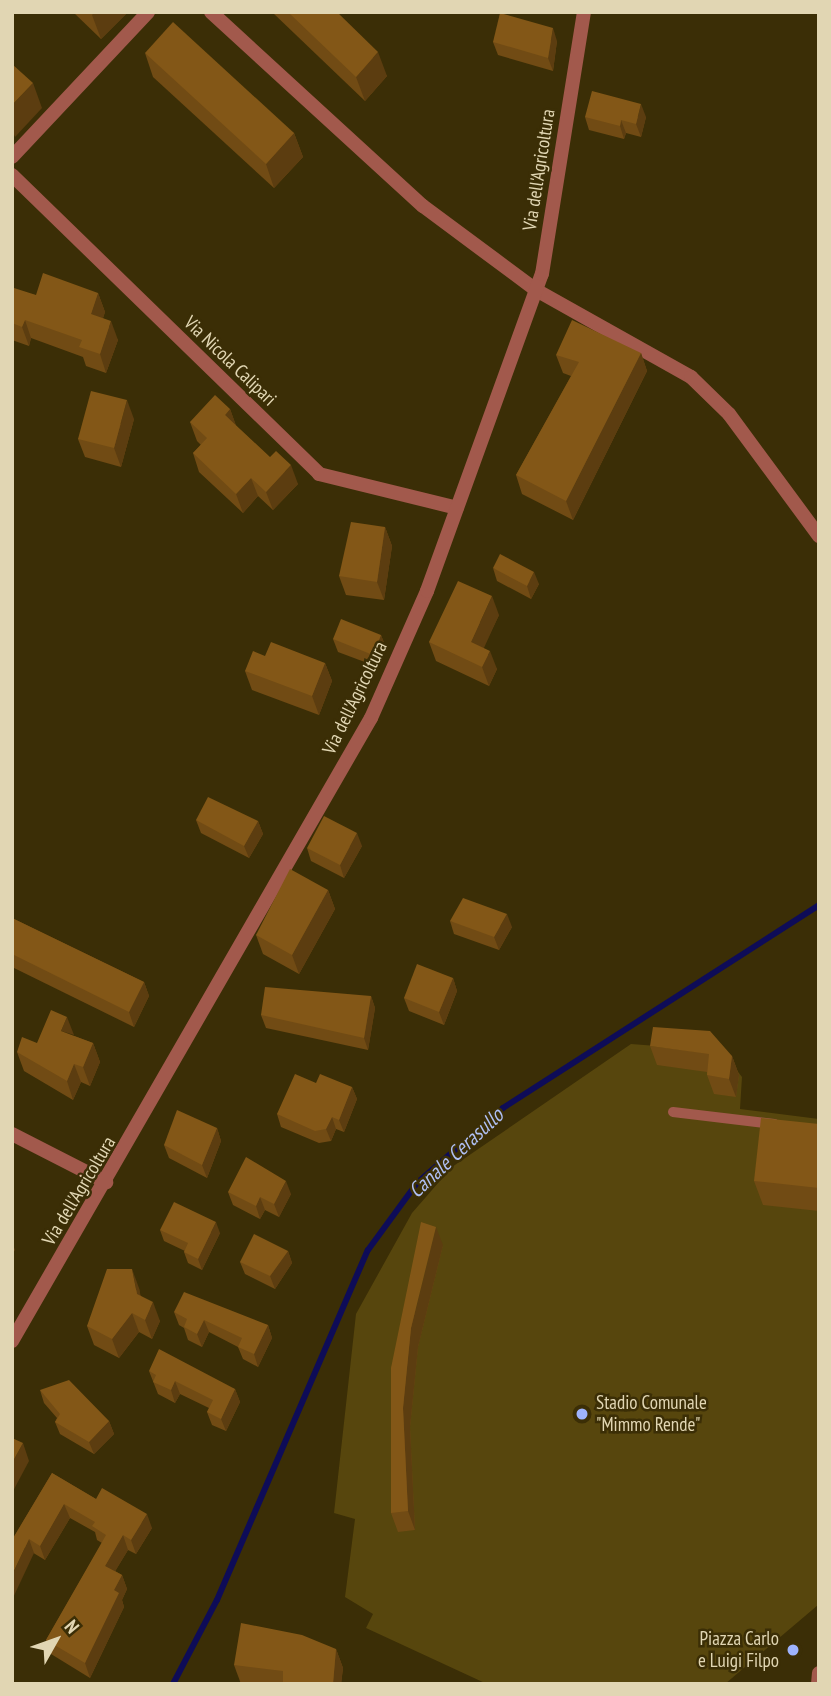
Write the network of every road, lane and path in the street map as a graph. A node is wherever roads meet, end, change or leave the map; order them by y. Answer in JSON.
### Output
{"nodes":[{"id":1,"x":148,"y":12,"type":"edge"},
{"id":2,"x":211,"y":12,"type":"edge"},
{"id":3,"x":584,"y":12,"type":"edge"},
{"id":4,"x":12,"y":157,"type":"edge"},
{"id":5,"x":12,"y":175,"type":"edge"},
{"id":6,"x":536,"y":290,"type":"junction"},
{"id":7,"x":457,"y":508,"type":"junction"},
{"id":8,"x":819,"y":536,"type":"edge"},
{"id":9,"x":673,"y":1112,"type":"dead end"},
{"id":10,"x":792,"y":1126,"type":"edge"},
{"id":11,"x":12,"y":1134,"type":"edge"},
{"id":12,"x":106,"y":1182,"type":"junction"},
{"id":13,"x":12,"y":1341,"type":"edge"},
{"id":14,"x":819,"y":1673,"type":"edge"},
{"id":15,"x":818,"y":1684,"type":"edge"}],
"edges":[{"from":1,"to":4,"type":"street"},
{"from":2,"to":6,"type":"street"},
{"from":3,"to":6,"type":"street","name":"Via dell'Agricoltura"},
{"from":5,"to":7,"type":"street","name":"Via Nicola Calipari"},
{"from":6,"to":7,"type":"street","name":"Via dell'Agricoltura"},
{"from":6,"to":8,"type":"street"},
{"from":7,"to":12,"type":"street","name":"Via dell'Agricoltura"},
{"from":9,"to":10,"type":"lane"},
{"from":11,"to":12,"type":"street"},
{"from":12,"to":13,"type":"street","name":"Via dell'Agricoltura"},
{"from":14,"to":15,"type":"street"}]}
